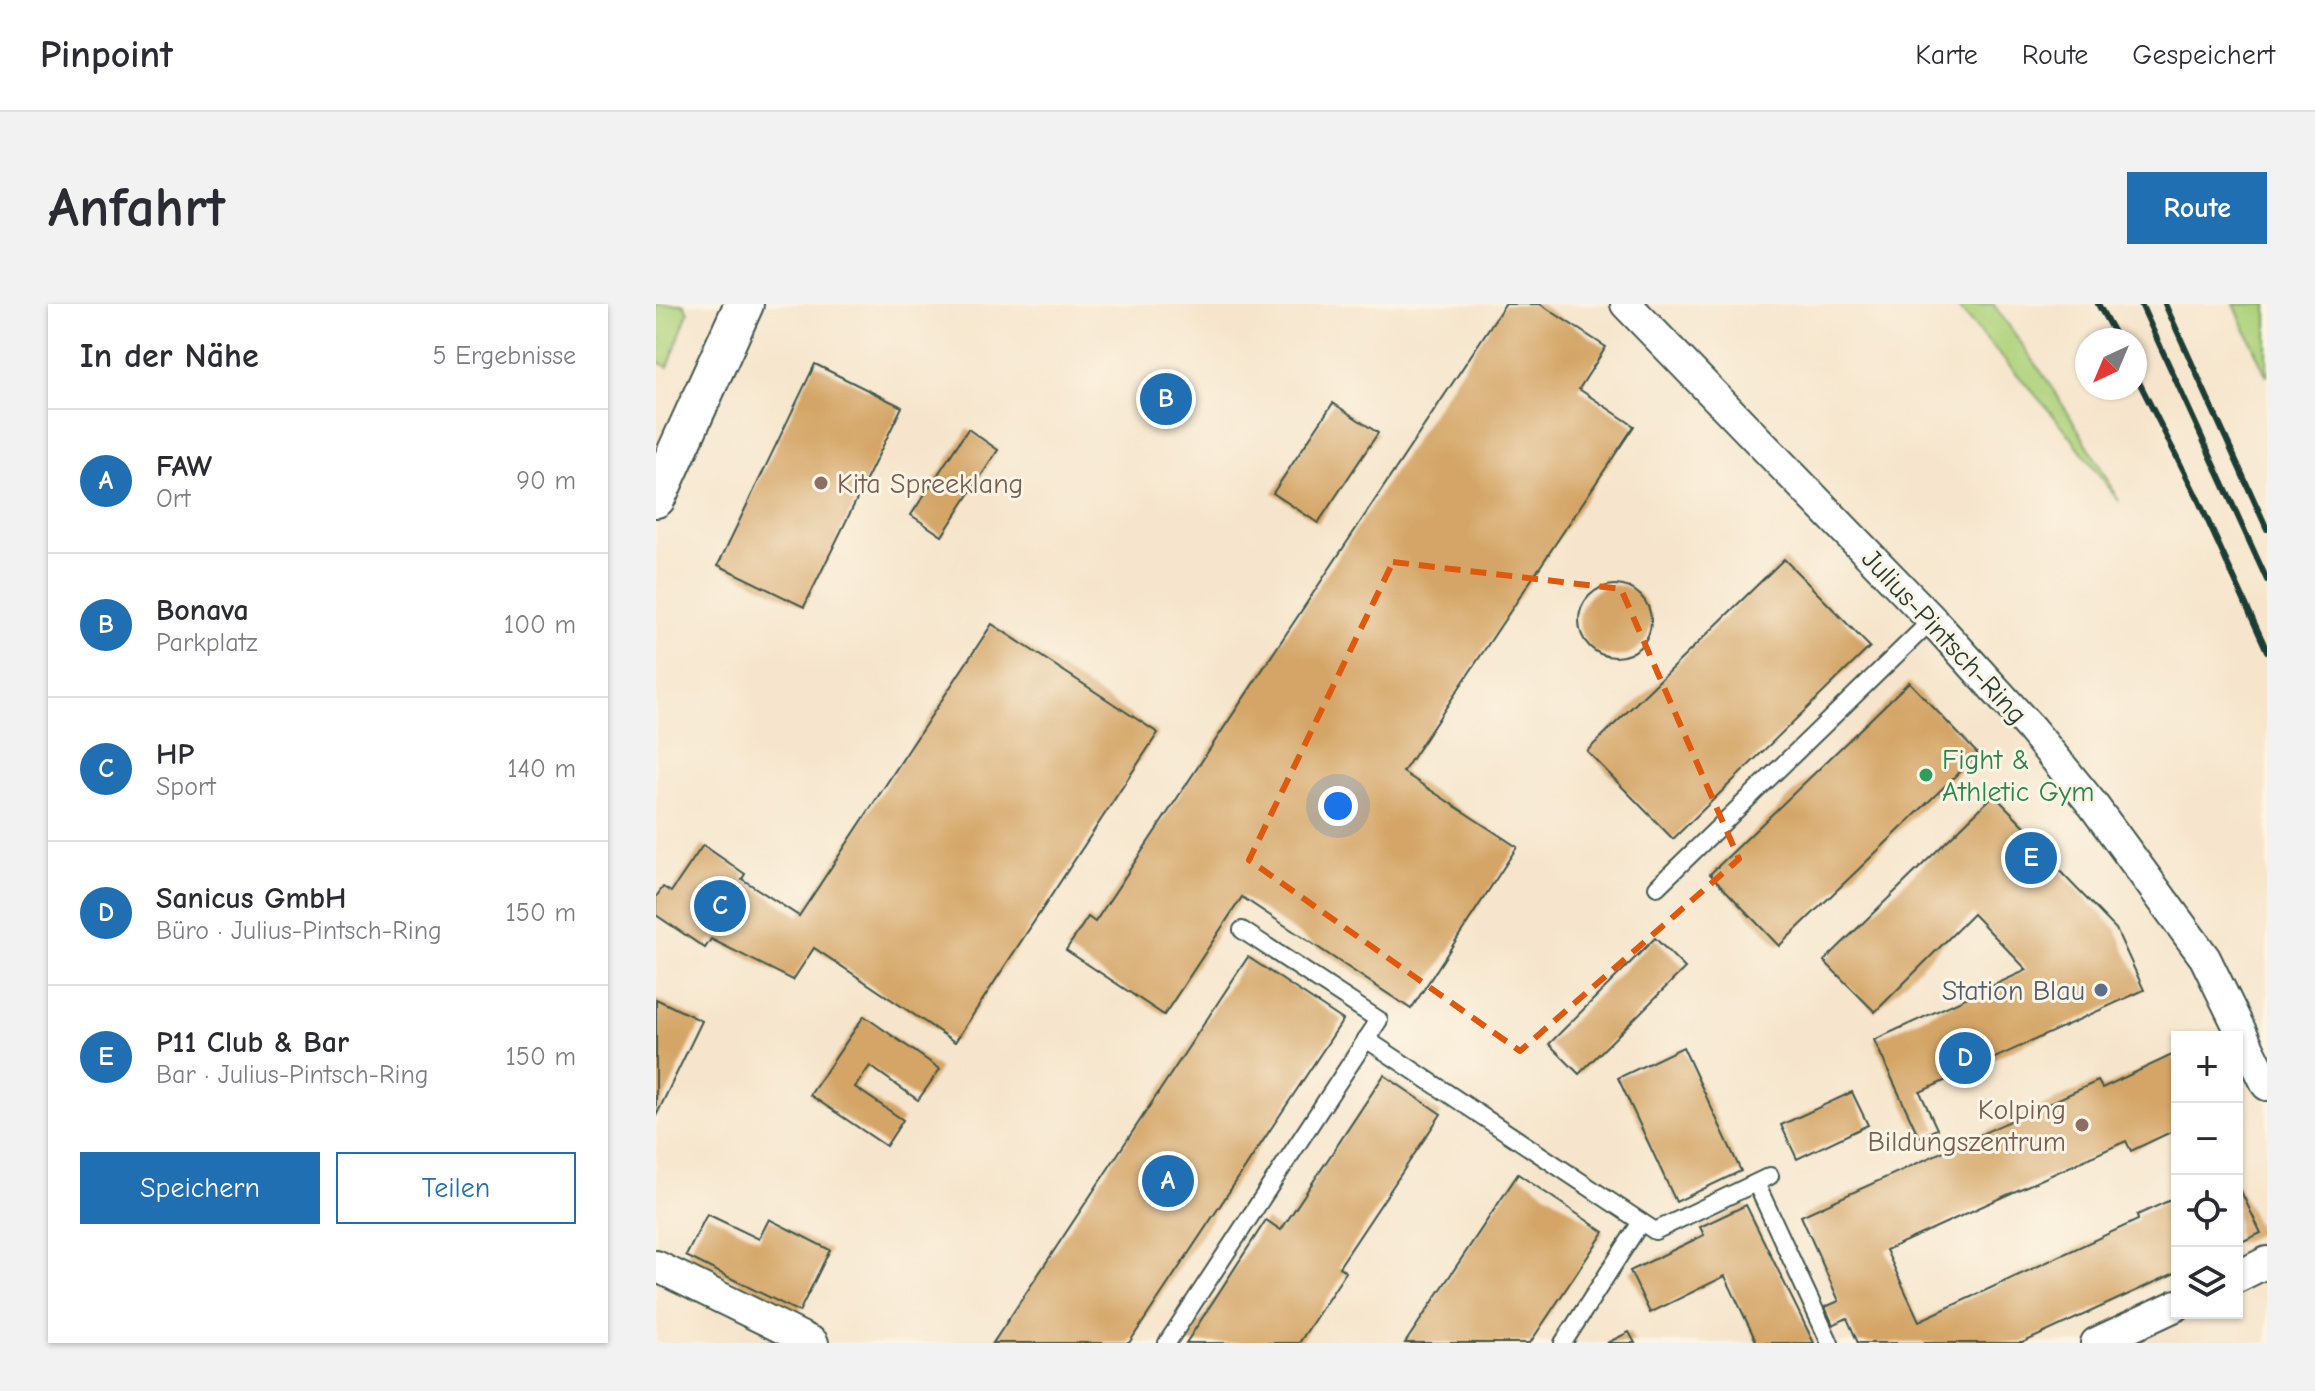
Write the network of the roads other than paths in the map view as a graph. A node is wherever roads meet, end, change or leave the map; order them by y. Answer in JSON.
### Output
{"nodes":[{"id":1,"x":744,"y":304,"type":"edge"},
{"id":2,"x":1626,"y":304,"type":"edge"},
{"id":3,"x":656,"y":496,"type":"edge"},
{"id":4,"x":1932,"y":620,"type":"junction"},
{"id":5,"x":1657,"y":887,"type":"dead end"},
{"id":6,"x":1242,"y":930,"type":"dead end"},
{"id":7,"x":1366,"y":1039,"type":"junction"},
{"id":8,"x":2267,"y":1085,"type":"edge"},
{"id":9,"x":1641,"y":1222,"type":"junction"},
{"id":10,"x":2267,"y":1262,"type":"edge"},
{"id":11,"x":656,"y":1266,"type":"edge"},
{"id":12,"x":2243,"y":1274,"type":"edge"},
{"id":13,"x":2171,"y":1308,"type":"edge"},
{"id":14,"x":803,"y":1341,"type":"edge"},
{"id":15,"x":1167,"y":1343,"type":"edge"},
{"id":16,"x":1563,"y":1343,"type":"edge"},
{"id":17,"x":1830,"y":1343,"type":"edge"},
{"id":18,"x":2096,"y":1343,"type":"edge"}],
"edges":[{"from":1,"to":3,"type":"street"},
{"from":2,"to":4,"type":"street","name":"Julius-Pintsch-Ring"},
{"from":4,"to":5,"type":"lane"},
{"from":4,"to":8,"type":"street","name":"Julius-Pintsch-Ring"},
{"from":6,"to":7,"type":"lane"},
{"from":7,"to":9,"type":"lane"},
{"from":7,"to":15,"type":"lane"},
{"from":9,"to":16,"type":"lane"},
{"from":9,"to":17,"type":"lane"},
{"from":10,"to":12,"type":"street"},
{"from":11,"to":14,"type":"street"},
{"from":13,"to":18,"type":"street"}]}
